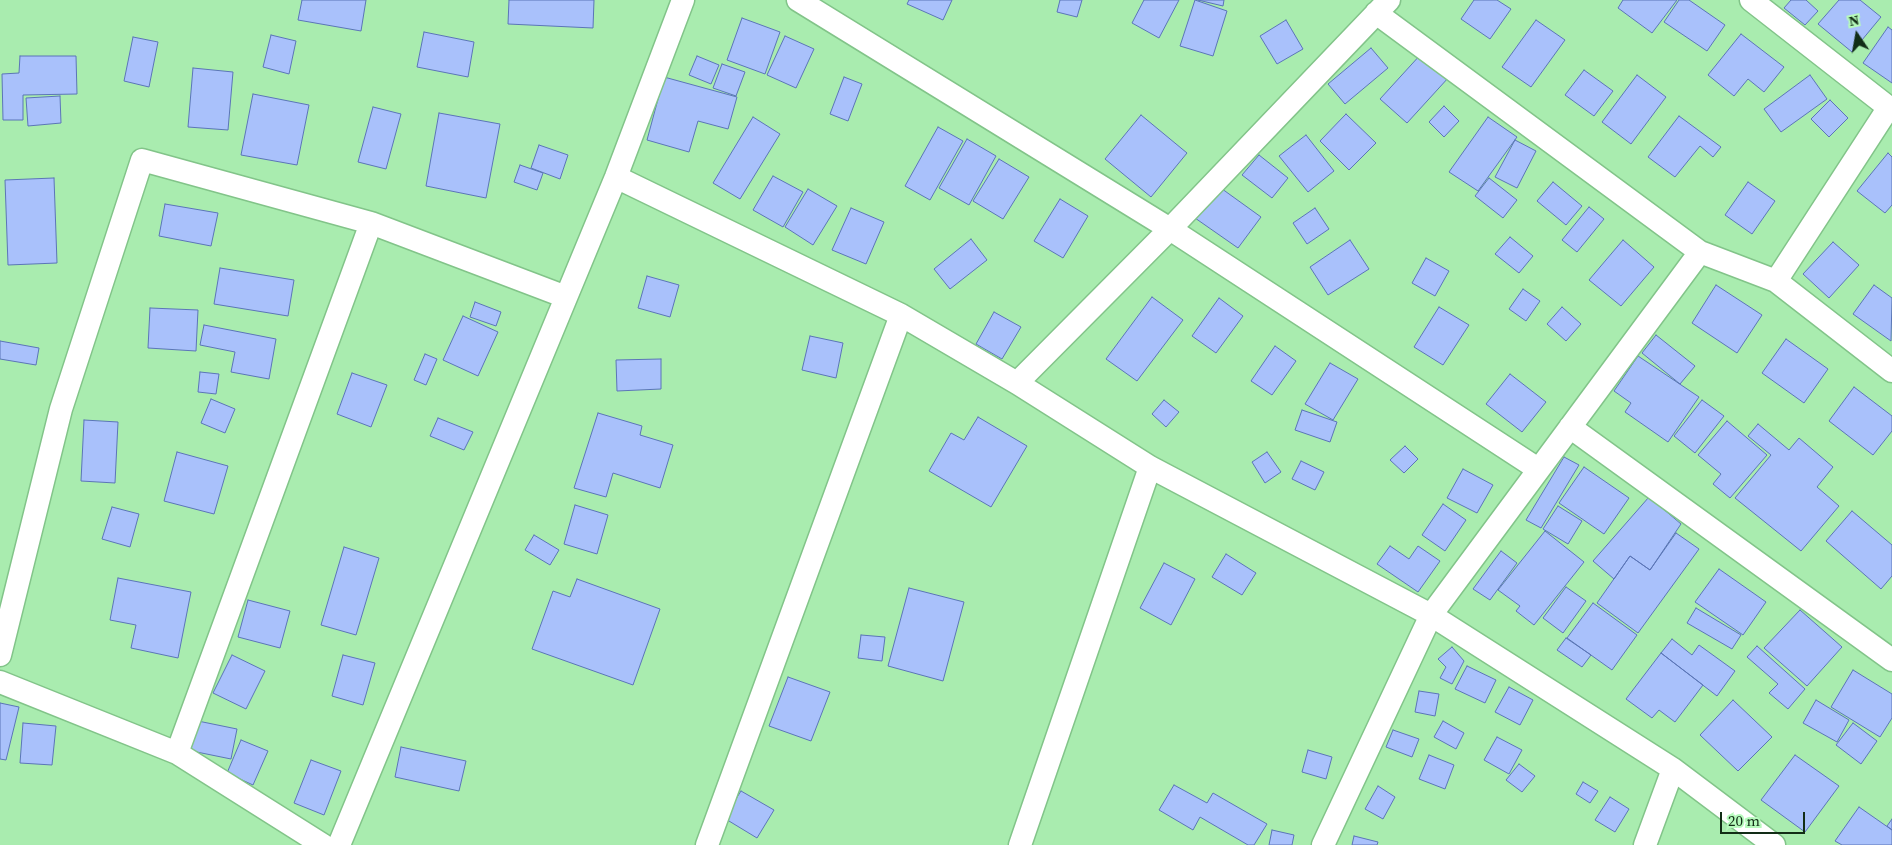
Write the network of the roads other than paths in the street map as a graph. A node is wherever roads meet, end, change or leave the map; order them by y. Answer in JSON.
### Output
{"nodes":[{"id":1,"x":683,"y":0,"type":"edge"},
{"id":2,"x":798,"y":0,"type":"edge"},
{"id":3,"x":1750,"y":0,"type":"edge"},
{"id":4,"x":1382,"y":6,"type":"edge"},
{"id":5,"x":1890,"y":109,"type":"edge"},
{"id":6,"x":616,"y":177,"type":"junction"},
{"id":7,"x":371,"y":222,"type":"junction"},
{"id":8,"x":1170,"y":229,"type":"junction"},
{"id":9,"x":1700,"y":252,"type":"junction"},
{"id":10,"x":1776,"y":281,"type":"junction"},
{"id":11,"x":566,"y":297,"type":"junction"},
{"id":12,"x":901,"y":315,"type":"junction"},
{"id":13,"x":1892,"y":371,"type":"edge"},
{"id":14,"x":1017,"y":383,"type":"junction"},
{"id":15,"x":1570,"y":427,"type":"junction"},
{"id":16,"x":1150,"y":466,"type":"junction"},
{"id":17,"x":1538,"y":469,"type":"junction"},
{"id":18,"x":1431,"y":615,"type":"junction"},
{"id":19,"x":0,"y":655,"type":"edge"},
{"id":20,"x":1892,"y":660,"type":"edge"},
{"id":21,"x":0,"y":682,"type":"edge"},
{"id":22,"x":177,"y":753,"type":"junction"},
{"id":23,"x":1672,"y":769,"type":"junction"},
{"id":24,"x":323,"y":845,"type":"edge"},
{"id":25,"x":339,"y":845,"type":"edge"},
{"id":26,"x":707,"y":845,"type":"edge"},
{"id":27,"x":1020,"y":845,"type":"edge"},
{"id":28,"x":1322,"y":845,"type":"edge"},
{"id":29,"x":1645,"y":845,"type":"edge"},
{"id":30,"x":1774,"y":845,"type":"edge"}],
"edges":[{"from":1,"to":6,"type":"street"},
{"from":2,"to":8,"type":"street"},
{"from":3,"to":5,"type":"street"},
{"from":4,"to":8,"type":"street"},
{"from":4,"to":9,"type":"street"},
{"from":5,"to":10,"type":"street"},
{"from":6,"to":11,"type":"street"},
{"from":6,"to":12,"type":"street"},
{"from":7,"to":11,"type":"street"},
{"from":7,"to":19,"type":"street"},
{"from":7,"to":22,"type":"street"},
{"from":8,"to":14,"type":"street"},
{"from":8,"to":17,"type":"street"},
{"from":9,"to":10,"type":"street"},
{"from":9,"to":15,"type":"street"},
{"from":10,"to":13,"type":"street"},
{"from":11,"to":25,"type":"street"},
{"from":12,"to":14,"type":"street"},
{"from":12,"to":26,"type":"street"},
{"from":14,"to":16,"type":"street"},
{"from":15,"to":17,"type":"street"},
{"from":15,"to":20,"type":"street"},
{"from":16,"to":18,"type":"street"},
{"from":16,"to":27,"type":"street"},
{"from":17,"to":18,"type":"street"},
{"from":18,"to":23,"type":"street"},
{"from":18,"to":28,"type":"street"},
{"from":21,"to":22,"type":"street"},
{"from":22,"to":24,"type":"street"},
{"from":23,"to":29,"type":"street"},
{"from":23,"to":30,"type":"street"}]}
